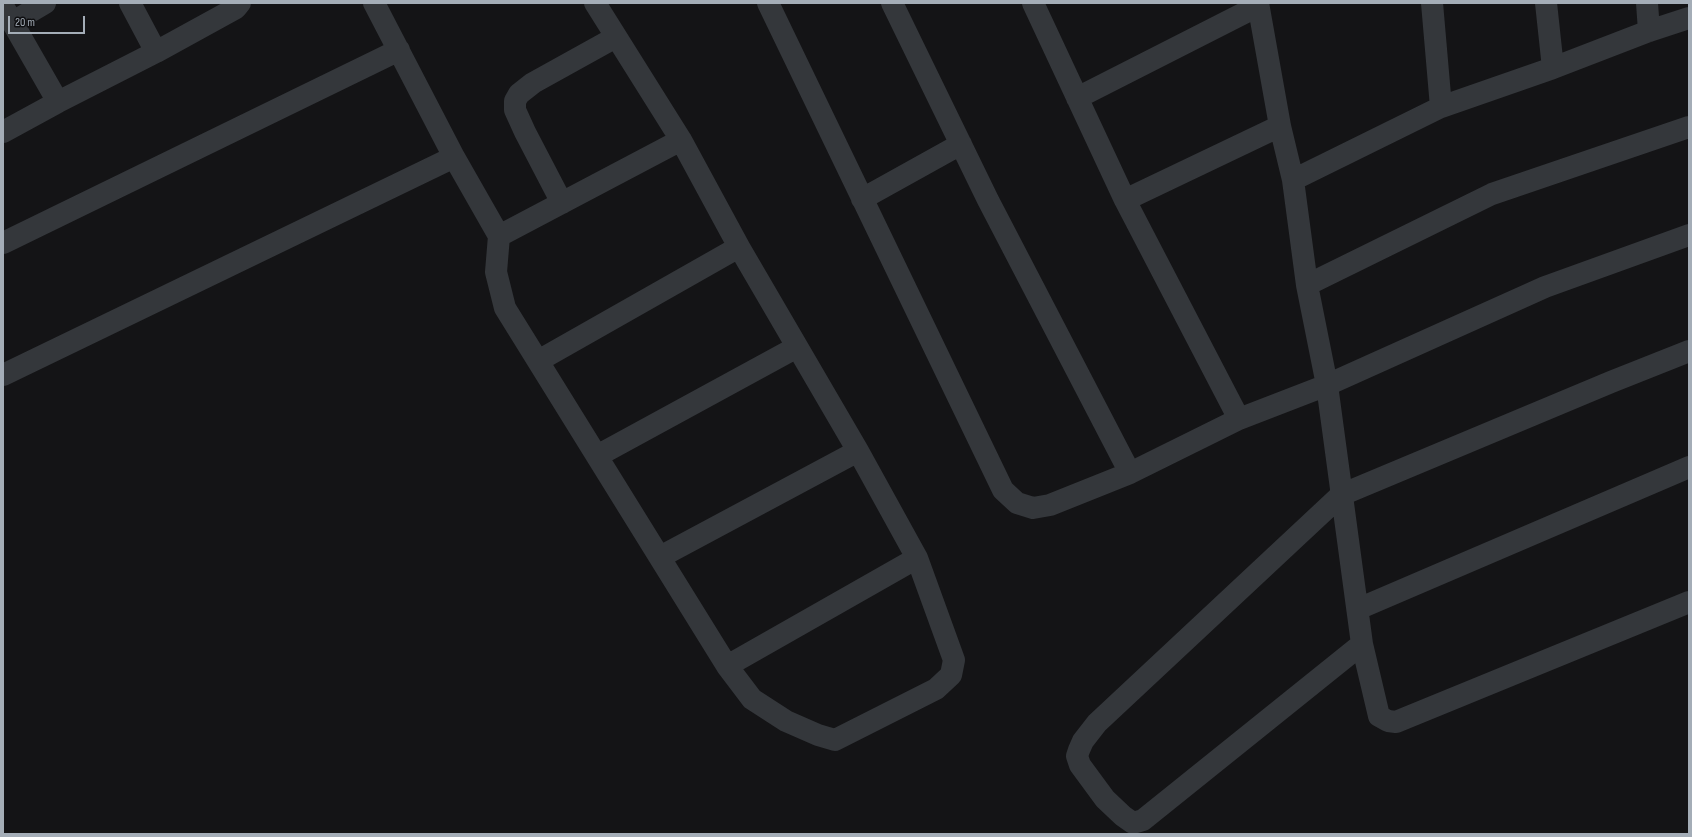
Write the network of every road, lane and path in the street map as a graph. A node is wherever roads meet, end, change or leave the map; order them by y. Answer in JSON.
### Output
{"nodes":[{"id":1,"x":45,"y":3,"type":"edge"},
{"id":2,"x":130,"y":3,"type":"edge"},
{"id":3,"x":240,"y":3,"type":"edge"},
{"id":4,"x":374,"y":3,"type":"edge"},
{"id":5,"x":595,"y":3,"type":"edge"},
{"id":6,"x":768,"y":3,"type":"edge"},
{"id":7,"x":892,"y":3,"type":"edge"},
{"id":8,"x":1033,"y":3,"type":"edge"},
{"id":9,"x":1432,"y":3,"type":"edge"},
{"id":10,"x":1546,"y":3,"type":"edge"},
{"id":11,"x":1647,"y":3,"type":"edge"},
{"id":12,"x":1258,"y":5,"type":"edge"},
{"id":13,"x":8,"y":14,"type":"edge"},
{"id":14,"x":1689,"y":18,"type":"edge"},
{"id":15,"x":1650,"y":31,"type":"junction"},
{"id":16,"x":616,"y":37,"type":"junction"},
{"id":17,"x":399,"y":50,"type":"junction"},
{"id":18,"x":156,"y":52,"type":"junction"},
{"id":19,"x":1553,"y":68,"type":"junction"},
{"id":20,"x":1077,"y":98,"type":"junction"},
{"id":21,"x":58,"y":102,"type":"junction"},
{"id":22,"x":1441,"y":107,"type":"junction"},
{"id":23,"x":1280,"y":126,"type":"junction"},
{"id":24,"x":1689,"y":126,"type":"edge"},
{"id":25,"x":3,"y":132,"type":"edge"},
{"id":26,"x":681,"y":140,"type":"junction"},
{"id":27,"x":961,"y":144,"type":"junction"},
{"id":28,"x":454,"y":157,"type":"junction"},
{"id":29,"x":1293,"y":180,"type":"junction"},
{"id":30,"x":862,"y":199,"type":"junction"},
{"id":31,"x":1125,"y":200,"type":"junction"},
{"id":32,"x":562,"y":203,"type":"junction"},
{"id":33,"x":1689,"y":235,"type":"edge"},
{"id":34,"x":499,"y":236,"type":"junction"},
{"id":35,"x":3,"y":243,"type":"edge"},
{"id":36,"x":739,"y":247,"type":"junction"},
{"id":37,"x":1307,"y":284,"type":"junction"},
{"id":38,"x":797,"y":347,"type":"junction"},
{"id":39,"x":1689,"y":351,"type":"edge"},
{"id":40,"x":538,"y":361,"type":"junction"},
{"id":41,"x":3,"y":375,"type":"edge"},
{"id":42,"x":1326,"y":385,"type":"junction"},
{"id":43,"x":1240,"y":419,"type":"junction"},
{"id":44,"x":858,"y":452,"type":"junction"},
{"id":45,"x":597,"y":456,"type":"junction"},
{"id":46,"x":1689,"y":467,"type":"edge"},
{"id":47,"x":1130,"y":473,"type":"junction"},
{"id":48,"x":1341,"y":495,"type":"junction"},
{"id":49,"x":660,"y":557,"type":"junction"},
{"id":50,"x":917,"y":558,"type":"junction"},
{"id":51,"x":1689,"y":602,"type":"edge"},
{"id":52,"x":1358,"y":609,"type":"junction"},
{"id":53,"x":1362,"y":644,"type":"junction"},
{"id":54,"x":726,"y":666,"type":"junction"}],
"edges":[{"from":1,"to":13,"type":"street"},
{"from":2,"to":18,"type":"street"},
{"from":3,"to":18,"type":"street"},
{"from":4,"to":17,"type":"street"},
{"from":5,"to":16,"type":"street"},
{"from":6,"to":30,"type":"street"},
{"from":7,"to":27,"type":"street"},
{"from":8,"to":20,"type":"street"},
{"from":9,"to":22,"type":"street"},
{"from":10,"to":19,"type":"street"},
{"from":11,"to":15,"type":"street"},
{"from":12,"to":20,"type":"street"},
{"from":12,"to":23,"type":"street"},
{"from":13,"to":21,"type":"street"},
{"from":14,"to":15,"type":"street"},
{"from":15,"to":19,"type":"street"},
{"from":16,"to":26,"type":"street"},
{"from":16,"to":32,"type":"street"},
{"from":17,"to":28,"type":"street"},
{"from":17,"to":35,"type":"street"},
{"from":18,"to":21,"type":"street"},
{"from":19,"to":22,"type":"street"},
{"from":20,"to":31,"type":"street"},
{"from":21,"to":25,"type":"street"},
{"from":22,"to":29,"type":"street"},
{"from":23,"to":29,"type":"street"},
{"from":23,"to":31,"type":"street"},
{"from":24,"to":37,"type":"street"},
{"from":26,"to":32,"type":"street"},
{"from":26,"to":36,"type":"street"},
{"from":27,"to":30,"type":"street"},
{"from":27,"to":47,"type":"street"},
{"from":28,"to":34,"type":"street"},
{"from":28,"to":41,"type":"street"},
{"from":29,"to":37,"type":"street"},
{"from":30,"to":47,"type":"street"},
{"from":31,"to":43,"type":"street"},
{"from":32,"to":34,"type":"street"},
{"from":33,"to":42,"type":"street"},
{"from":34,"to":40,"type":"street"},
{"from":36,"to":38,"type":"street"},
{"from":36,"to":40,"type":"street"},
{"from":37,"to":42,"type":"street"},
{"from":38,"to":44,"type":"street"},
{"from":38,"to":45,"type":"street"},
{"from":39,"to":48,"type":"street"},
{"from":40,"to":45,"type":"street"},
{"from":42,"to":43,"type":"street"},
{"from":42,"to":48,"type":"street"},
{"from":43,"to":47,"type":"street"},
{"from":44,"to":49,"type":"street"},
{"from":44,"to":50,"type":"street"},
{"from":45,"to":49,"type":"street"},
{"from":46,"to":52,"type":"street"},
{"from":48,"to":52,"type":"street"},
{"from":48,"to":53,"type":"street"},
{"from":49,"to":54,"type":"street"},
{"from":50,"to":54,"type":"street"},
{"from":50,"to":54,"type":"street"},
{"from":51,"to":53,"type":"street"},
{"from":52,"to":53,"type":"street"}]}
